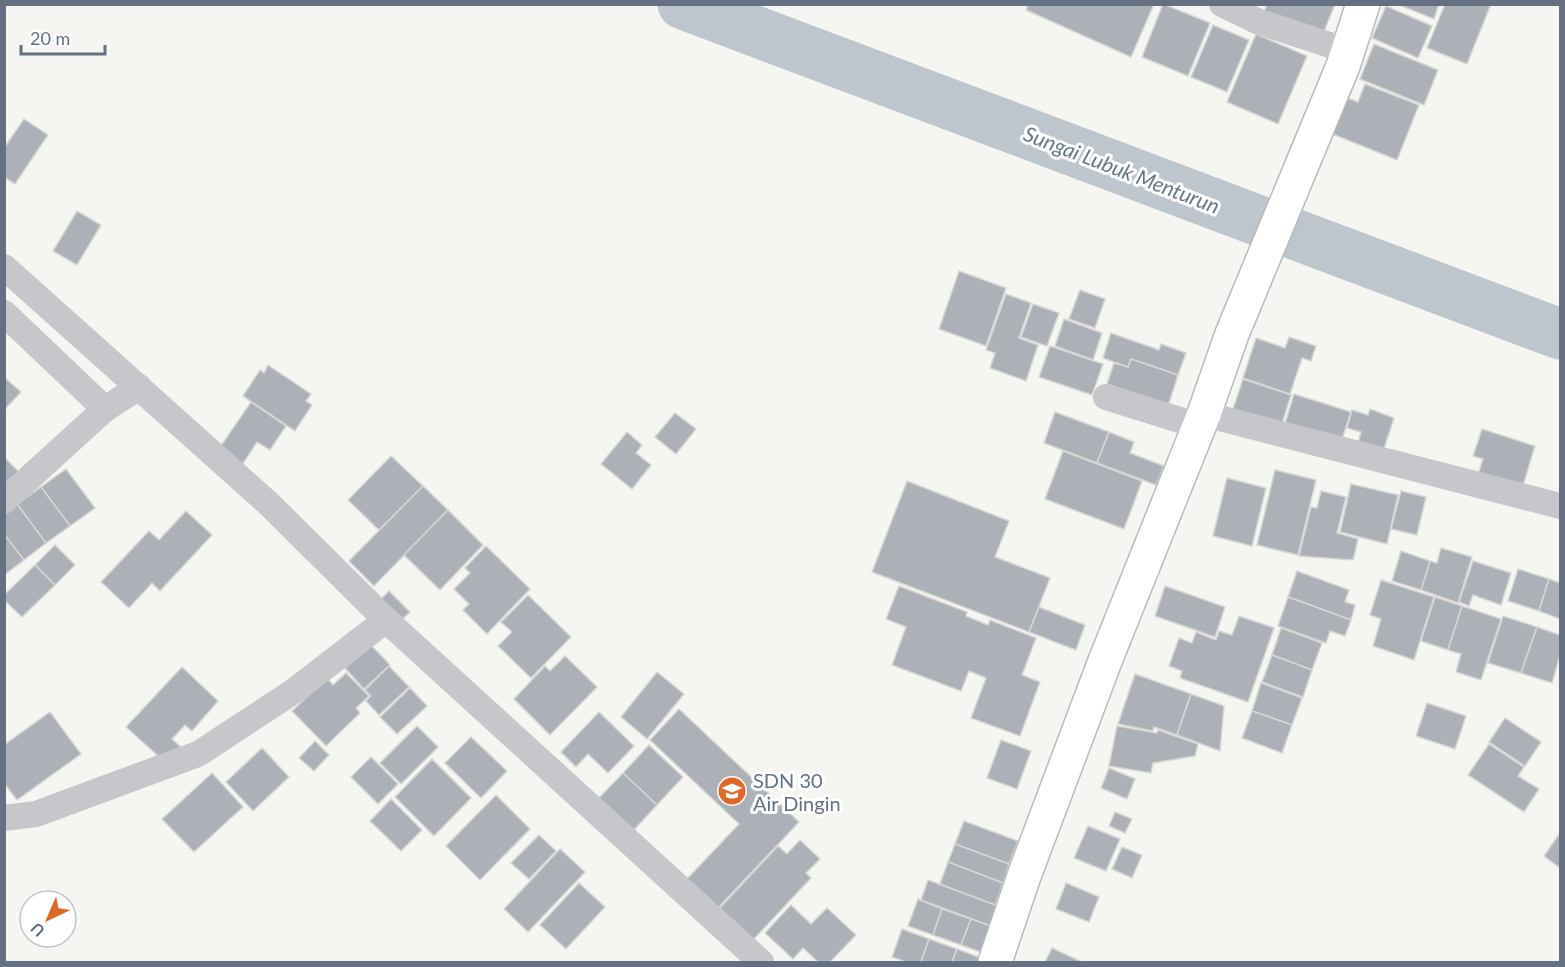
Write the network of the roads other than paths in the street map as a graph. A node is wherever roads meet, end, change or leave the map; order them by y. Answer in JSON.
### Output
{"nodes":[{"id":1,"x":1222,"y":4,"type":"edge"},
{"id":2,"x":1363,"y":4,"type":"edge"},
{"id":3,"x":1343,"y":65,"type":"junction"},
{"id":4,"x":4,"y":267,"type":"edge"},
{"id":5,"x":4,"y":313,"type":"edge"},
{"id":6,"x":139,"y":387,"type":"junction"},
{"id":7,"x":1106,"y":397,"type":"dead end"},
{"id":8,"x":105,"y":409,"type":"junction"},
{"id":9,"x":1201,"y":420,"type":"junction"},
{"id":10,"x":4,"y":501,"type":"edge"},
{"id":11,"x":1560,"y":506,"type":"edge"},
{"id":12,"x":386,"y":620,"type":"junction"},
{"id":13,"x":4,"y":818,"type":"edge"},
{"id":14,"x":761,"y":963,"type":"edge"},
{"id":15,"x":995,"y":963,"type":"edge"}],
"edges":[{"from":1,"to":3,"type":"street"},
{"from":2,"to":3,"type":"street"},
{"from":3,"to":9,"type":"street"},
{"from":4,"to":6,"type":"street"},
{"from":5,"to":8,"type":"street"},
{"from":6,"to":8,"type":"street"},
{"from":6,"to":12,"type":"street"},
{"from":7,"to":9,"type":"street"},
{"from":8,"to":10,"type":"street"},
{"from":9,"to":11,"type":"street"},
{"from":9,"to":15,"type":"street"},
{"from":12,"to":13,"type":"street"},
{"from":12,"to":14,"type":"street"}]}
